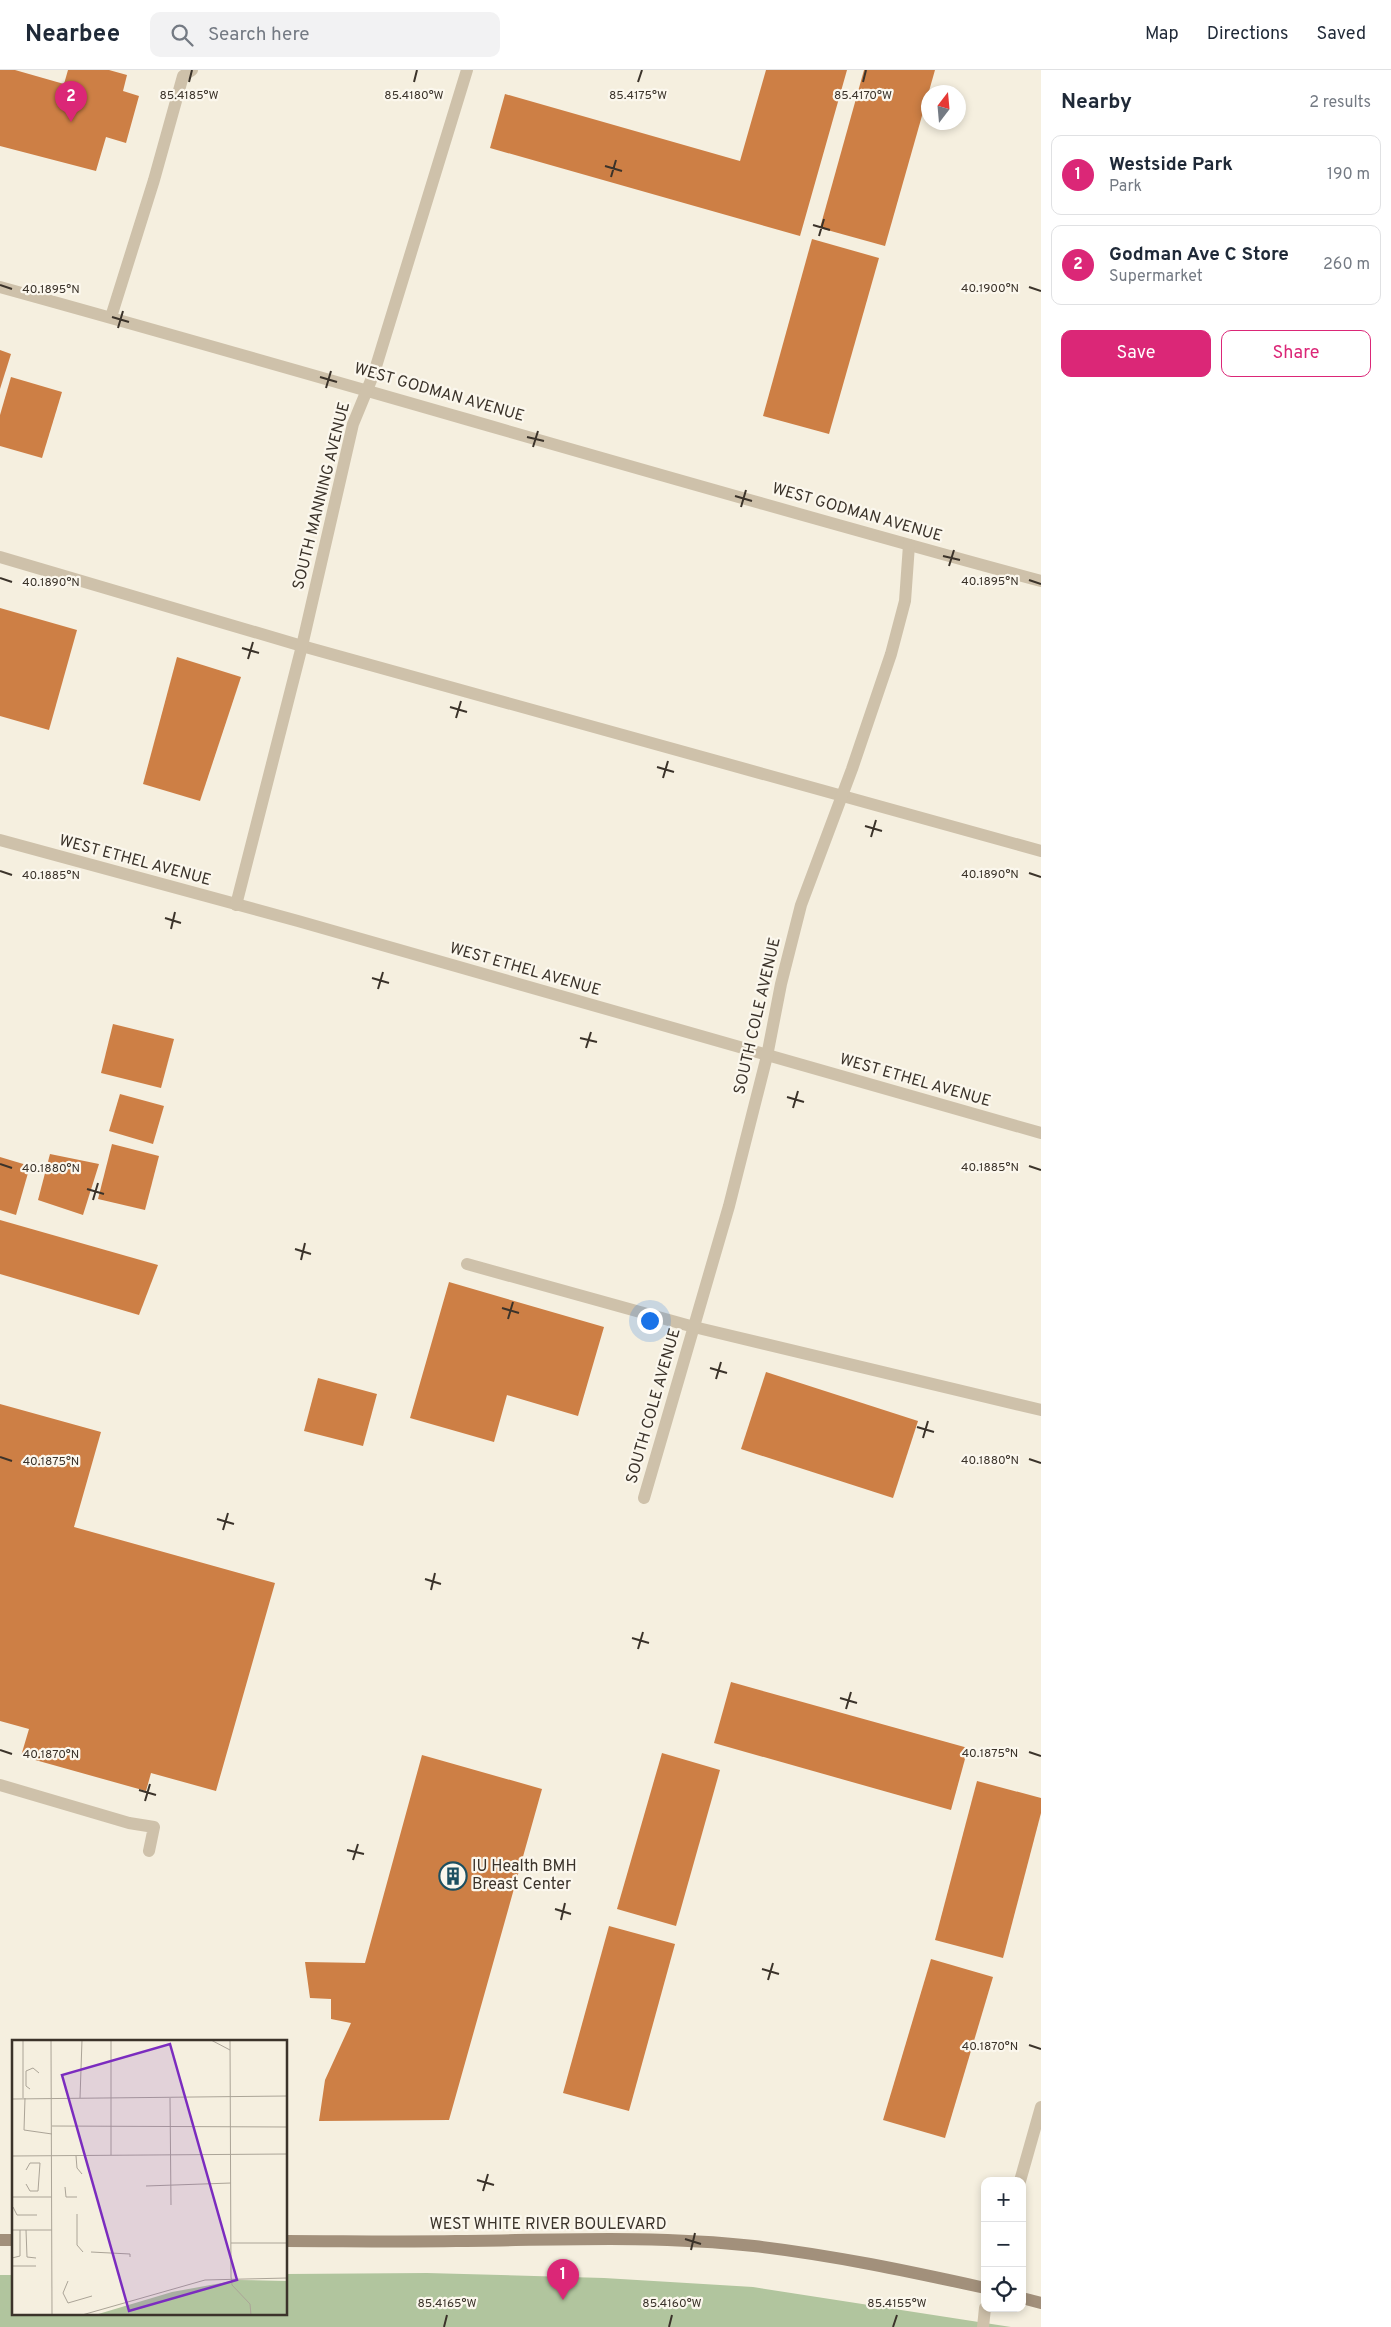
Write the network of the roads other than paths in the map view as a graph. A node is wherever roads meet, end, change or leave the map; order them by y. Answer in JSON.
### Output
{"nodes":[{"id":1,"x":192,"y":70,"type":"edge"},
{"id":2,"x":467,"y":70,"type":"edge"},
{"id":3,"x":0,"y":287,"type":"edge"},
{"id":4,"x":111,"y":317,"type":"junction"},
{"id":5,"x":367,"y":389,"type":"junction"},
{"id":6,"x":909,"y":545,"type":"junction"},
{"id":7,"x":0,"y":557,"type":"edge"},
{"id":8,"x":1041,"y":581,"type":"edge"},
{"id":9,"x":302,"y":646,"type":"junction"},
{"id":10,"x":842,"y":795,"type":"junction"},
{"id":11,"x":0,"y":840,"type":"edge"},
{"id":12,"x":1041,"y":851,"type":"edge"},
{"id":13,"x":236,"y":906,"type":"junction"},
{"id":14,"x":767,"y":1056,"type":"junction"},
{"id":15,"x":1041,"y":1133,"type":"edge"},
{"id":16,"x":467,"y":1264,"type":"dead end"},
{"id":17,"x":694,"y":1327,"type":"junction"},
{"id":18,"x":1041,"y":1410,"type":"edge"},
{"id":19,"x":644,"y":1498,"type":"dead end"},
{"id":20,"x":0,"y":1786,"type":"edge"},
{"id":21,"x":149,"y":1851,"type":"dead end"},
{"id":22,"x":1041,"y":2107,"type":"edge"},
{"id":23,"x":1021,"y":2177,"type":"edge"},
{"id":24,"x":288,"y":2241,"type":"edge"},
{"id":25,"x":981,"y":2287,"type":"edge"},
{"id":26,"x":1026,"y":2299,"type":"edge"},
{"id":27,"x":1041,"y":2303,"type":"edge"},
{"id":28,"x":985,"y":2312,"type":"edge"},
{"id":29,"x":982,"y":2327,"type":"edge"}],
"edges":[{"from":1,"to":4,"type":"street"},
{"from":2,"to":5,"type":"street","name":"SOUTH MANNING AVENUE"},
{"from":3,"to":4,"type":"street","name":"WEST GODMAN AVENUE"},
{"from":4,"to":5,"type":"street","name":"WEST GODMAN AVENUE"},
{"from":5,"to":6,"type":"street","name":"WEST GODMAN AVENUE"},
{"from":5,"to":9,"type":"street","name":"SOUTH MANNING AVENUE"},
{"from":6,"to":8,"type":"street","name":"WEST GODMAN AVENUE"},
{"from":6,"to":10,"type":"street","name":"SOUTH COLE AVENUE"},
{"from":7,"to":9,"type":"street"},
{"from":9,"to":10,"type":"street"},
{"from":9,"to":13,"type":"street","name":"SOUTH MANNING AVENUE"},
{"from":10,"to":12,"type":"street"},
{"from":10,"to":14,"type":"street","name":"SOUTH COLE AVENUE"},
{"from":11,"to":13,"type":"street","name":"WEST ETHEL AVENUE"},
{"from":13,"to":14,"type":"street","name":"WEST ETHEL AVENUE"},
{"from":14,"to":15,"type":"street","name":"WEST ETHEL AVENUE"},
{"from":14,"to":17,"type":"street","name":"SOUTH COLE AVENUE"},
{"from":16,"to":17,"type":"street"},
{"from":17,"to":18,"type":"street"},
{"from":17,"to":19,"type":"street","name":"SOUTH COLE AVENUE"},
{"from":20,"to":21,"type":"street"},
{"from":22,"to":23,"type":"street"},
{"from":24,"to":25,"type":"street","name":"WEST WHITE RIVER BOULEVARD"},
{"from":26,"to":27,"type":"street"},
{"from":28,"to":29,"type":"street"}]}
